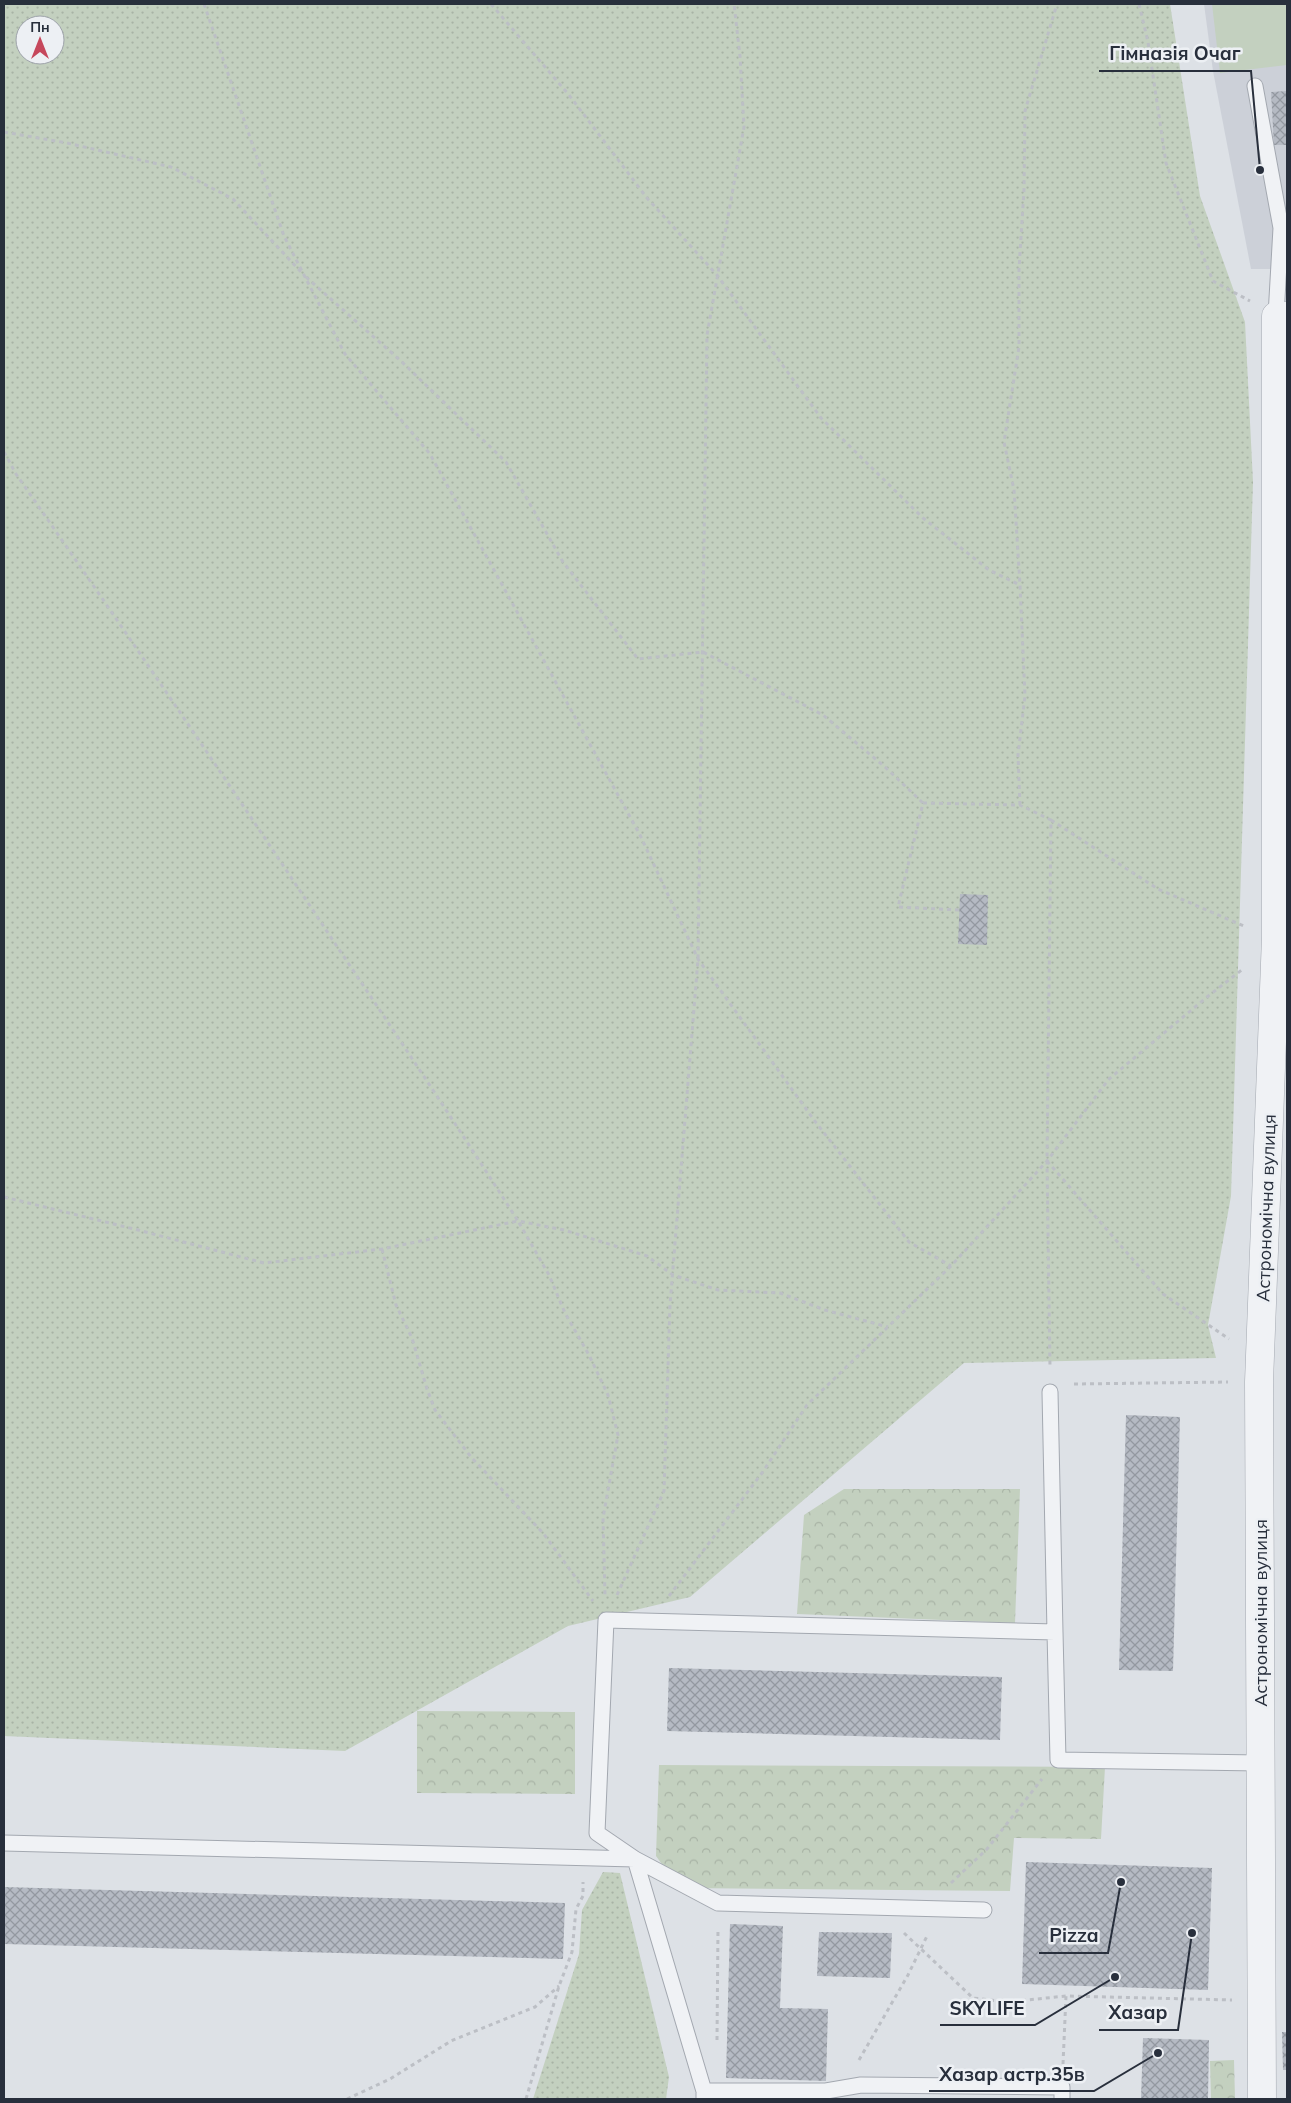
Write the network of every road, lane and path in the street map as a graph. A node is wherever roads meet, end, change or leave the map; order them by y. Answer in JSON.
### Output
{"nodes":[{"id":1,"x":204,"y":4,"type":"edge"},
{"id":2,"x":491,"y":4,"type":"edge"},
{"id":3,"x":734,"y":4,"type":"edge"},
{"id":4,"x":1057,"y":4,"type":"edge"},
{"id":5,"x":1140,"y":4,"type":"edge"},
{"id":6,"x":1255,"y":86,"type":"dead end"},
{"id":7,"x":4,"y":132,"type":"edge"},
{"id":8,"x":1284,"y":228,"type":"edge"},
{"id":9,"x":304,"y":275,"type":"junction"},
{"id":10,"x":717,"y":275,"type":"junction"},
{"id":11,"x":1282,"y":316,"type":"edge"},
{"id":12,"x":4,"y":452,"type":"edge"},
{"id":13,"x":1020,"y":585,"type":"junction"},
{"id":14,"x":703,"y":652,"type":"junction"},
{"id":15,"x":923,"y":803,"type":"junction"},
{"id":16,"x":1020,"y":805,"type":"junction"},
{"id":17,"x":1051,"y":820,"type":"junction"},
{"id":18,"x":959,"y":910,"type":"dead end"},
{"id":19,"x":1276,"y":937,"type":"junction"},
{"id":20,"x":698,"y":959,"type":"junction"},
{"id":21,"x":1047,"y":1161,"type":"junction"},
{"id":22,"x":4,"y":1197,"type":"edge"},
{"id":23,"x":518,"y":1222,"type":"junction"},
{"id":24,"x":382,"y":1250,"type":"junction"},
{"id":25,"x":951,"y":1266,"type":"junction"},
{"id":26,"x":673,"y":1275,"type":"junction"},
{"id":27,"x":888,"y":1327,"type":"junction"},
{"id":28,"x":1231,"y":1341,"type":"dead end"},
{"id":29,"x":1259,"y":1382,"type":"junction"},
{"id":30,"x":1050,"y":1388,"type":"junction"},
{"id":31,"x":606,"y":1620,"type":"junction"},
{"id":32,"x":651,"y":1620,"type":"junction"},
{"id":33,"x":1055,"y":1632,"type":"junction"},
{"id":34,"x":1260,"y":1763,"type":"junction"},
{"id":35,"x":4,"y":1843,"type":"edge"},
{"id":36,"x":635,"y":1860,"type":"junction"},
{"id":37,"x":583,"y":1879,"type":"dead end"},
{"id":38,"x":718,"y":1903,"type":"junction"},
{"id":39,"x":867,"y":1906,"type":"junction"},
{"id":40,"x":984,"y":1910,"type":"dead end"},
{"id":41,"x":559,"y":1986,"type":"junction"},
{"id":42,"x":1066,"y":1996,"type":"junction"},
{"id":43,"x":1261,"y":2001,"type":"junction"},
{"id":44,"x":1062,"y":2093,"type":"edge"},
{"id":45,"x":708,"y":2094,"type":"edge"},
{"id":46,"x":347,"y":2099,"type":"edge"},
{"id":47,"x":526,"y":2099,"type":"edge"},
{"id":48,"x":1262,"y":2099,"type":"edge"}],
"edges":[{"from":1,"to":9,"type":"path"},
{"from":2,"to":10,"type":"path"},
{"from":3,"to":10,"type":"path"},
{"from":4,"to":13,"type":"path"},
{"from":5,"to":11,"type":"path"},
{"from":6,"to":8,"type":"lane"},
{"from":7,"to":9,"type":"path"},
{"from":8,"to":11,"type":"lane"},
{"from":9,"to":14,"type":"path"},
{"from":9,"to":20,"type":"path"},
{"from":10,"to":13,"type":"path"},
{"from":10,"to":14,"type":"path"},
{"from":11,"to":19,"type":"street","name":"Астрономічна вулиця"},
{"from":12,"to":23,"type":"path"},
{"from":13,"to":16,"type":"path"},
{"from":14,"to":15,"type":"path"},
{"from":14,"to":20,"type":"path"},
{"from":15,"to":16,"type":"path"},
{"from":15,"to":18,"type":"path"},
{"from":16,"to":17,"type":"path"},
{"from":17,"to":19,"type":"path"},
{"from":17,"to":21,"type":"path"},
{"from":19,"to":21,"type":"path"},
{"from":19,"to":29,"type":"street","name":"Астрономічна вулиця"},
{"from":20,"to":25,"type":"path"},
{"from":20,"to":26,"type":"path"},
{"from":21,"to":25,"type":"path"},
{"from":21,"to":28,"type":"path"},
{"from":21,"to":30,"type":"path"},
{"from":22,"to":24,"type":"path"},
{"from":23,"to":24,"type":"path"},
{"from":23,"to":26,"type":"path"},
{"from":23,"to":31,"type":"path"},
{"from":24,"to":31,"type":"path"},
{"from":25,"to":27,"type":"path"},
{"from":26,"to":27,"type":"path"},
{"from":26,"to":31,"type":"path"},
{"from":27,"to":32,"type":"path"},
{"from":29,"to":30,"type":"path"},
{"from":29,"to":34,"type":"street","name":"Астрономічна вулиця"},
{"from":30,"to":33,"type":"lane"},
{"from":31,"to":32,"type":"lane"},
{"from":31,"to":36,"type":"lane"},
{"from":32,"to":33,"type":"lane"},
{"from":33,"to":34,"type":"lane"},
{"from":34,"to":43,"type":"street","name":"Астрономічна вулиця"},
{"from":35,"to":36,"type":"lane"},
{"from":36,"to":38,"type":"lane"},
{"from":36,"to":45,"type":"lane"},
{"from":37,"to":41,"type":"path"},
{"from":38,"to":39,"type":"lane"},
{"from":38,"to":45,"type":"path"},
{"from":39,"to":40,"type":"lane"},
{"from":39,"to":42,"type":"path"},
{"from":41,"to":46,"type":"path"},
{"from":41,"to":47,"type":"path"},
{"from":42,"to":43,"type":"path"},
{"from":42,"to":44,"type":"path"},
{"from":43,"to":48,"type":"street","name":"Астрономічна вулиця"},
{"from":44,"to":45,"type":"lane"}]}
